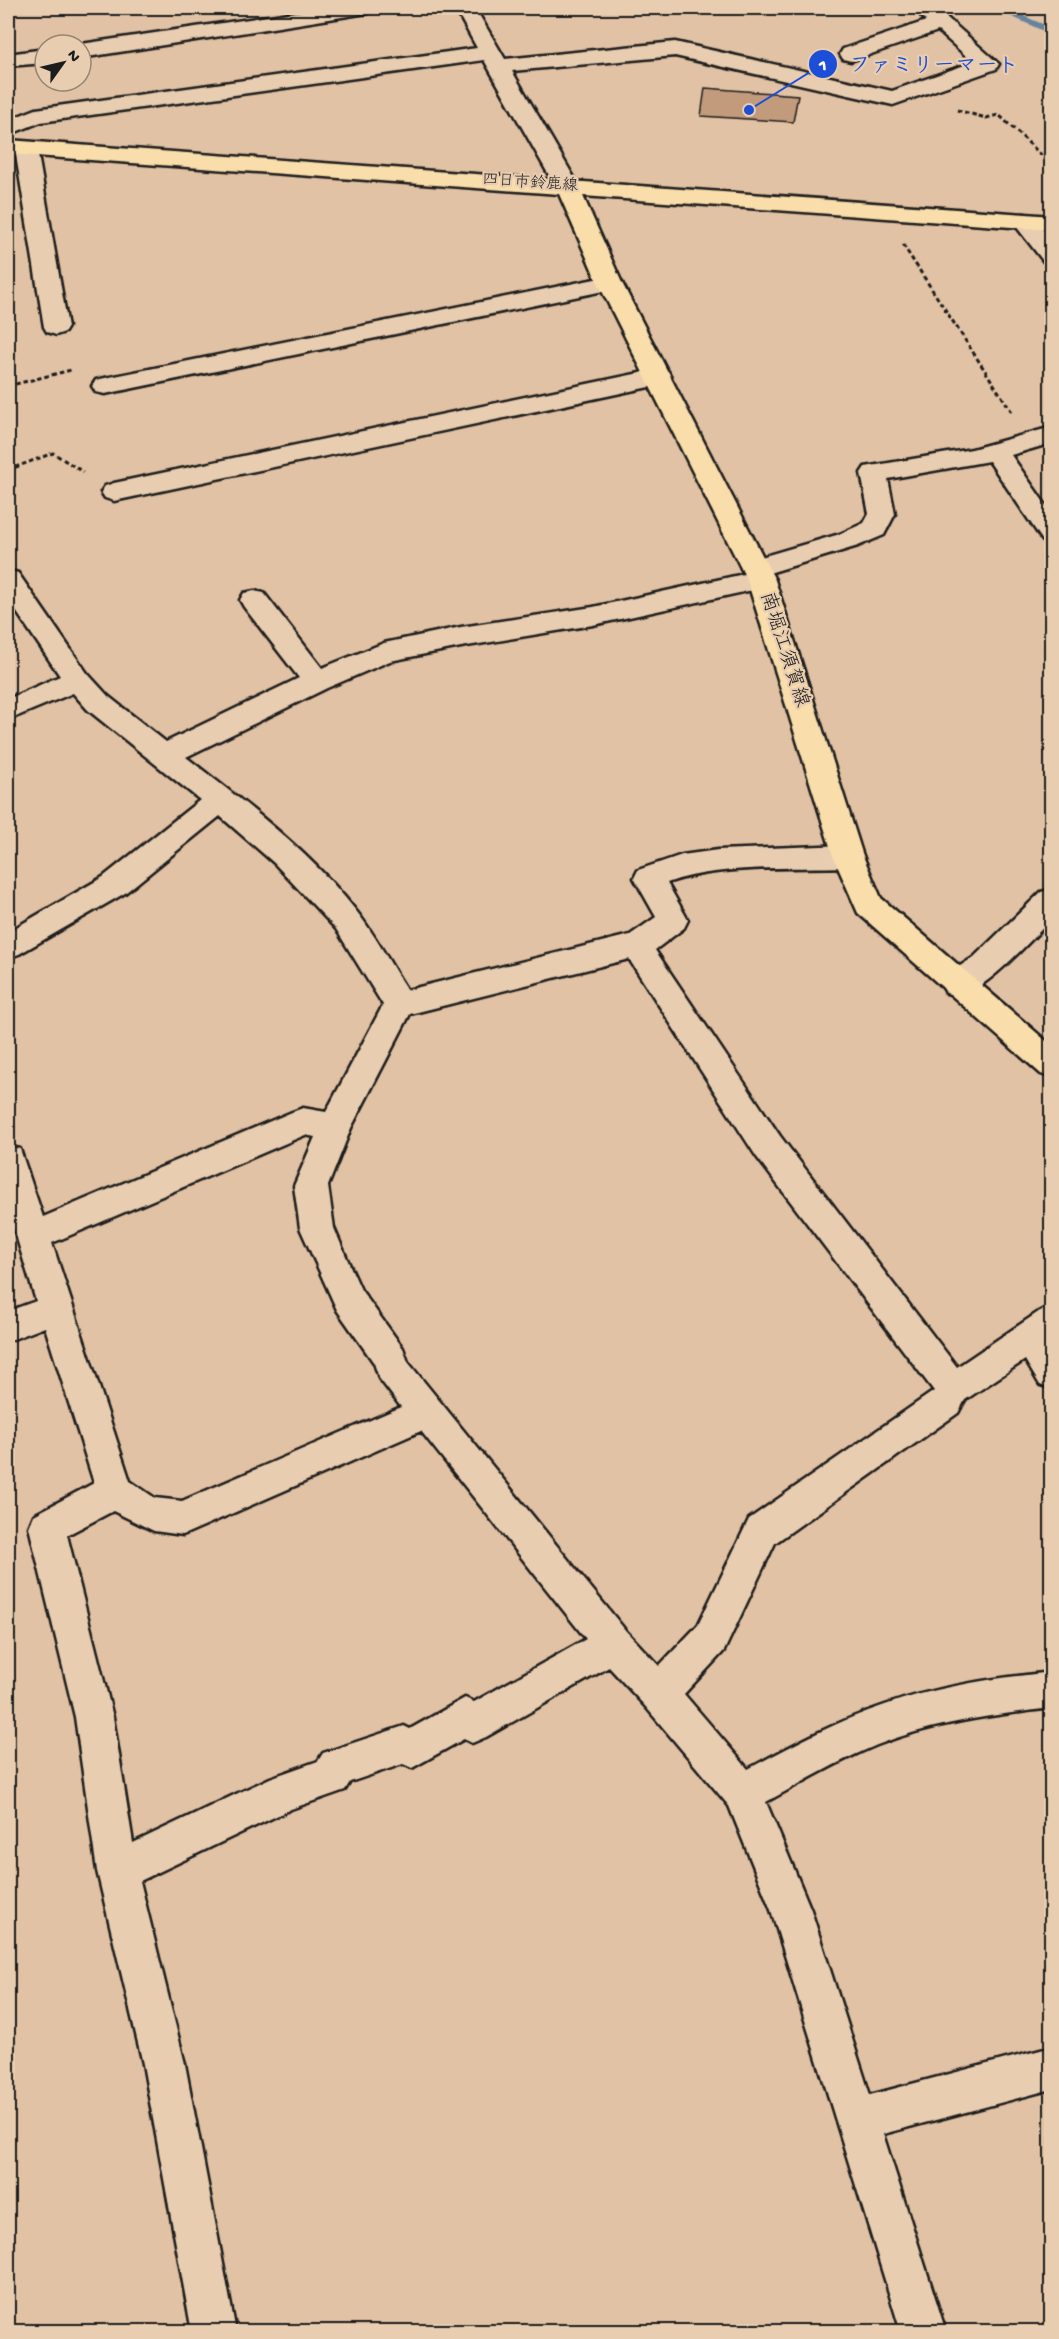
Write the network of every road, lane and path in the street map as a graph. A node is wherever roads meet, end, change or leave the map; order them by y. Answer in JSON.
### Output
{"nodes":[{"id":1,"x":361,"y":8,"type":"edge"},
{"id":2,"x":465,"y":8,"type":"edge"},
{"id":3,"x":924,"y":8,"type":"edge"},
{"id":4,"x":942,"y":23,"type":"junction"},
{"id":5,"x":93,"y":49,"type":"edge"},
{"id":6,"x":851,"y":54,"type":"dead end"},
{"id":7,"x":33,"y":57,"type":"edge"},
{"id":8,"x":8,"y":60,"type":"edge"},
{"id":9,"x":495,"y":60,"type":"junction"},
{"id":10,"x":893,"y":98,"type":"junction"},
{"id":11,"x":921,"y":104,"type":"joint"},
{"id":12,"x":8,"y":128,"type":"edge"},
{"id":13,"x":17,"y":148,"type":"edge"},
{"id":14,"x":1052,"y":165,"type":"edge"},
{"id":15,"x":567,"y":186,"type":"junction"},
{"id":16,"x":880,"y":209,"type":"junction"},
{"id":17,"x":1024,"y":221,"type":"junction"},
{"id":18,"x":1052,"y":223,"type":"edge"},
{"id":19,"x":1052,"y":256,"type":"edge"},
{"id":20,"x":610,"y":283,"type":"junction"},
{"id":21,"x":56,"y":327,"type":"dead end"},
{"id":22,"x":659,"y":377,"type":"junction"},
{"id":23,"x":105,"y":386,"type":"dead end"},
{"id":24,"x":1041,"y":437,"type":"edge"},
{"id":25,"x":994,"y":449,"type":"junction"},
{"id":26,"x":8,"y":470,"type":"edge"},
{"id":27,"x":114,"y":492,"type":"joint"},
{"id":28,"x":1052,"y":535,"type":"edge"},
{"id":29,"x":758,"y":574,"type":"junction"},
{"id":30,"x":8,"y":579,"type":"edge"},
{"id":31,"x":254,"y":600,"type":"dead end"},
{"id":32,"x":77,"y":680,"type":"junction"},
{"id":33,"x":316,"y":681,"type":"junction"},
{"id":34,"x":8,"y":710,"type":"edge"},
{"id":35,"x":165,"y":755,"type":"junction"},
{"id":36,"x":220,"y":800,"type":"junction"},
{"id":37,"x":848,"y":856,"type":"junction"},
{"id":38,"x":1052,"y":900,"type":"edge"},
{"id":39,"x":8,"y":946,"type":"edge"},
{"id":40,"x":628,"y":948,"type":"junction"},
{"id":41,"x":957,"y":984,"type":"junction"},
{"id":42,"x":399,"y":1004,"type":"junction"},
{"id":43,"x":1052,"y":1065,"type":"edge"},
{"id":44,"x":335,"y":1127,"type":"junction"},
{"id":45,"x":8,"y":1159,"type":"edge"},
{"id":46,"x":34,"y":1236,"type":"junction"},
{"id":47,"x":57,"y":1308,"type":"junction"},
{"id":48,"x":8,"y":1326,"type":"edge"},
{"id":49,"x":1041,"y":1330,"type":"edge"},
{"id":50,"x":1052,"y":1374,"type":"edge"},
{"id":51,"x":953,"y":1389,"type":"junction"},
{"id":52,"x":427,"y":1412,"type":"junction"},
{"id":53,"x":115,"y":1491,"type":"junction"},
{"id":54,"x":613,"y":1644,"type":"junction"},
{"id":55,"x":1052,"y":1690,"type":"edge"},
{"id":56,"x":659,"y":1693,"type":"junction"},
{"id":57,"x":743,"y":1793,"type":"junction"},
{"id":58,"x":117,"y":1871,"type":"junction"},
{"id":59,"x":1052,"y":2068,"type":"edge"},
{"id":60,"x":859,"y":2119,"type":"junction"},
{"id":61,"x":214,"y":2331,"type":"edge"},
{"id":62,"x":924,"y":2331,"type":"edge"}],
"edges":[{"from":1,"to":5,"type":"street"},
{"from":2,"to":9,"type":"street"},
{"from":3,"to":4,"type":"street"},
{"from":4,"to":6,"type":"street"},
{"from":4,"to":10,"type":"street"},
{"from":7,"to":8,"type":"street"},
{"from":9,"to":10,"type":"street"},
{"from":9,"to":12,"type":"street"},
{"from":9,"to":15,"type":"street"},
{"from":10,"to":11,"type":"street"},
{"from":11,"to":14,"type":"path"},
{"from":13,"to":15,"type":"main road","name":"四日市鈴鹿線"},
{"from":13,"to":21,"type":"street"},
{"from":15,"to":16,"type":"main road","name":"四日市鈴鹿線"},
{"from":15,"to":20,"type":"main road","name":"南堀江須賀線"},
{"from":16,"to":17,"type":"main road","name":"四日市鈴鹿線"},
{"from":16,"to":24,"type":"path"},
{"from":17,"to":18,"type":"main road","name":"四日市鈴鹿線"},
{"from":17,"to":19,"type":"street"},
{"from":20,"to":22,"type":"main road","name":"南堀江須賀線"},
{"from":20,"to":23,"type":"street"},
{"from":22,"to":27,"type":"street"},
{"from":22,"to":29,"type":"main road","name":"南堀江須賀線"},
{"from":24,"to":25,"type":"street"},
{"from":25,"to":28,"type":"street"},
{"from":25,"to":29,"type":"street"},
{"from":26,"to":27,"type":"path"},
{"from":29,"to":33,"type":"street"},
{"from":29,"to":37,"type":"main road","name":"南堀江須賀線"},
{"from":30,"to":32,"type":"street"},
{"from":31,"to":33,"type":"street"},
{"from":32,"to":34,"type":"street"},
{"from":32,"to":35,"type":"street"},
{"from":33,"to":35,"type":"street"},
{"from":35,"to":36,"type":"street"},
{"from":36,"to":39,"type":"street"},
{"from":36,"to":42,"type":"street"},
{"from":37,"to":40,"type":"street"},
{"from":37,"to":41,"type":"main road","name":"南堀江須賀線"},
{"from":38,"to":41,"type":"street"},
{"from":40,"to":42,"type":"street"},
{"from":40,"to":51,"type":"street"},
{"from":41,"to":43,"type":"main road","name":"南堀江須賀線"},
{"from":42,"to":44,"type":"street"},
{"from":44,"to":46,"type":"street"},
{"from":44,"to":52,"type":"street"},
{"from":45,"to":46,"type":"street"},
{"from":46,"to":47,"type":"street"},
{"from":47,"to":48,"type":"street"},
{"from":47,"to":53,"type":"street"},
{"from":49,"to":50,"type":"street"},
{"from":49,"to":51,"type":"street"},
{"from":51,"to":56,"type":"street"},
{"from":52,"to":53,"type":"street"},
{"from":52,"to":54,"type":"street"},
{"from":53,"to":58,"type":"street"},
{"from":54,"to":56,"type":"street"},
{"from":54,"to":58,"type":"street"},
{"from":55,"to":57,"type":"street"},
{"from":56,"to":57,"type":"street"},
{"from":57,"to":60,"type":"street"},
{"from":58,"to":61,"type":"street"},
{"from":59,"to":60,"type":"street"},
{"from":60,"to":62,"type":"street"}]}
